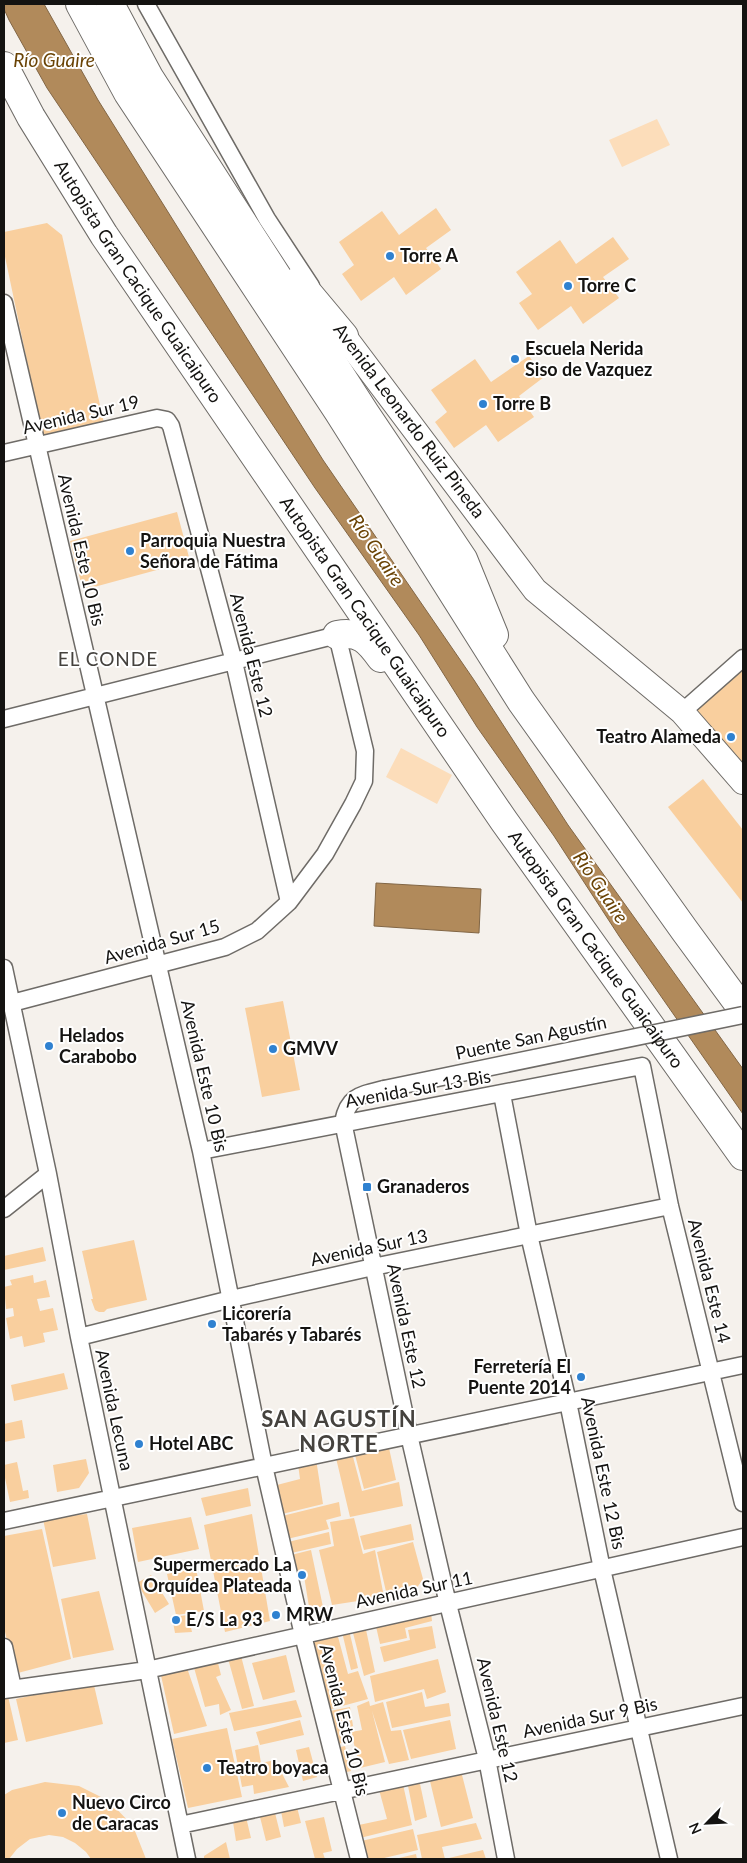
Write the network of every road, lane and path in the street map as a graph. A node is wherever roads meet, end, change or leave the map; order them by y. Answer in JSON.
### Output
{"nodes":[{"id":1,"x":80,"y":4,"type":"edge"},
{"id":2,"x":110,"y":4,"type":"edge"},
{"id":3,"x":146,"y":4,"type":"edge"},
{"id":4,"x":4,"y":66,"type":"edge"},
{"id":5,"x":223,"y":192,"type":"junction"},
{"id":6,"x":4,"y":303,"type":"edge"},
{"id":7,"x":344,"y":336,"type":"junction"},
{"id":8,"x":167,"y":420,"type":"joint"},
{"id":9,"x":36,"y":446,"type":"junction"},
{"id":10,"x":4,"y":453,"type":"edge"},
{"id":11,"x":337,"y":635,"type":"junction"},
{"id":12,"x":743,"y":658,"type":"edge"},
{"id":13,"x":234,"y":662,"type":"junction"},
{"id":14,"x":96,"y":696,"type":"junction"},
{"id":15,"x":521,"y":701,"type":"junction"},
{"id":16,"x":682,"y":712,"type":"junction"},
{"id":17,"x":4,"y":719,"type":"edge"},
{"id":18,"x":743,"y":782,"type":"edge"},
{"id":19,"x":504,"y":821,"type":"junction"},
{"id":20,"x":288,"y":902,"type":"junction"},
{"id":21,"x":158,"y":964,"type":"junction"},
{"id":22,"x":4,"y":968,"type":"edge"},
{"id":23,"x":12,"y":1003,"type":"junction"},
{"id":24,"x":743,"y":1010,"type":"edge"},
{"id":25,"x":743,"y":1015,"type":"edge"},
{"id":26,"x":642,"y":1066,"type":"joint"},
{"id":27,"x":502,"y":1094,"type":"junction"},
{"id":28,"x":343,"y":1122,"type":"junction"},
{"id":29,"x":201,"y":1151,"type":"junction"},
{"id":30,"x":743,"y":1156,"type":"edge"},
{"id":31,"x":48,"y":1174,"type":"junction"},
{"id":32,"x":670,"y":1206,"type":"junction"},
{"id":33,"x":4,"y":1209,"type":"edge"},
{"id":34,"x":529,"y":1235,"type":"junction"},
{"id":35,"x":373,"y":1266,"type":"junction"},
{"id":36,"x":231,"y":1299,"type":"junction"},
{"id":37,"x":79,"y":1337,"type":"junction"},
{"id":38,"x":743,"y":1365,"type":"edge"},
{"id":39,"x":710,"y":1372,"type":"junction"},
{"id":40,"x":568,"y":1402,"type":"junction"},
{"id":41,"x":409,"y":1435,"type":"junction"},
{"id":42,"x":264,"y":1466,"type":"junction"},
{"id":43,"x":112,"y":1498,"type":"junction"},
{"id":44,"x":743,"y":1503,"type":"edge"},
{"id":45,"x":4,"y":1521,"type":"edge"},
{"id":46,"x":743,"y":1537,"type":"edge"},
{"id":47,"x":602,"y":1569,"type":"junction"},
{"id":48,"x":448,"y":1604,"type":"junction"},
{"id":49,"x":303,"y":1635,"type":"junction"},
{"id":50,"x":4,"y":1647,"type":"edge"},
{"id":51,"x":147,"y":1670,"type":"junction"},
{"id":52,"x":8,"y":1689,"type":"edge"},
{"id":53,"x":743,"y":1706,"type":"edge"},
{"id":54,"x":639,"y":1729,"type":"junction"},
{"id":55,"x":487,"y":1759,"type":"junction"},
{"id":56,"x":340,"y":1790,"type":"junction"},
{"id":57,"x":180,"y":1825,"type":"junction"},
{"id":58,"x":187,"y":1859,"type":"edge"},
{"id":59,"x":359,"y":1859,"type":"edge"},
{"id":60,"x":506,"y":1859,"type":"edge"},
{"id":61,"x":669,"y":1859,"type":"edge"}],
"edges":[{"from":1,"to":15,"type":"highway"},
{"from":2,"to":5,"type":"highway"},
{"from":3,"to":7,"type":"street","name":"Avenida Leonardo Ruiz Pineda"},
{"from":4,"to":19,"type":"highway","name":"Autopista Gran Cacique Guaicaipuro"},
{"from":5,"to":7,"type":"highway"},
{"from":5,"to":15,"type":"highway"},
{"from":6,"to":9,"type":"street","name":"Avenida Este 10 Bis"},
{"from":7,"to":16,"type":"street","name":"Avenida Leonardo Ruiz Pineda"},
{"from":8,"to":9,"type":"street","name":"Avenida Sur 19"},
{"from":8,"to":13,"type":"street","name":"Avenida Este 12"},
{"from":9,"to":10,"type":"street","name":"Avenida Sur 19"},
{"from":9,"to":14,"type":"street","name":"Avenida Este 10 Bis"},
{"from":11,"to":13,"type":"street"},
{"from":11,"to":19,"type":"highway"},
{"from":11,"to":20,"type":"street","name":"Avenida Sur 15"},
{"from":12,"to":16,"type":"street"},
{"from":13,"to":14,"type":"street"},
{"from":13,"to":20,"type":"street","name":"Avenida Este 12"},
{"from":14,"to":17,"type":"street"},
{"from":14,"to":21,"type":"street","name":"Avenida Este 10 Bis"},
{"from":15,"to":24,"type":"highway"},
{"from":16,"to":18,"type":"street","name":"Avenida Leonardo Ruiz Pineda"},
{"from":19,"to":30,"type":"highway","name":"Autopista Gran Cacique Guaicaipuro"},
{"from":20,"to":21,"type":"street","name":"Avenida Sur 15"},
{"from":21,"to":23,"type":"street","name":"Avenida Sur 15"},
{"from":21,"to":29,"type":"street","name":"Avenida Este 10 Bis"},
{"from":22,"to":23,"type":"street","name":"Avenida Lecuna"},
{"from":23,"to":31,"type":"street","name":"Avenida Lecuna"},
{"from":25,"to":28,"type":"street","name":"Puente San Agustín","bridge":true},
{"from":26,"to":27,"type":"street","name":"Avenida Sur 13 Bis"},
{"from":26,"to":32,"type":"street","name":"Avenida Este 14"},
{"from":27,"to":28,"type":"street","name":"Avenida Sur 13 Bis"},
{"from":27,"to":34,"type":"street","name":"Avenida Este 12 Bis"},
{"from":28,"to":29,"type":"street","name":"Avenida Sur 13 Bis"},
{"from":28,"to":35,"type":"street","name":"Avenida Este 12"},
{"from":29,"to":36,"type":"street","name":"Avenida Este 10 Bis"},
{"from":31,"to":33,"type":"street"},
{"from":31,"to":37,"type":"street","name":"Avenida Lecuna"},
{"from":32,"to":34,"type":"street","name":"Avenida Sur 13"},
{"from":32,"to":39,"type":"street","name":"Avenida Este 14"},
{"from":34,"to":35,"type":"street","name":"Avenida Sur 13"},
{"from":34,"to":40,"type":"street","name":"Avenida Este 12 Bis"},
{"from":35,"to":36,"type":"street","name":"Avenida Sur 13"},
{"from":35,"to":41,"type":"street","name":"Avenida Este 12"},
{"from":36,"to":37,"type":"street","name":"Avenida Sur 13"},
{"from":36,"to":42,"type":"street","name":"Avenida Este 10 Bis"},
{"from":37,"to":43,"type":"street","name":"Avenida Lecuna"},
{"from":38,"to":39,"type":"street"},
{"from":39,"to":40,"type":"street"},
{"from":39,"to":44,"type":"street","name":"Avenida Este 14"},
{"from":40,"to":41,"type":"street"},
{"from":40,"to":47,"type":"street","name":"Avenida Este 12 Bis"},
{"from":41,"to":42,"type":"street"},
{"from":41,"to":48,"type":"street","name":"Avenida Este 12"},
{"from":42,"to":43,"type":"street"},
{"from":42,"to":49,"type":"street","name":"Avenida Este 10 Bis"},
{"from":43,"to":45,"type":"street"},
{"from":43,"to":51,"type":"street","name":"Avenida Lecuna"},
{"from":46,"to":47,"type":"street","name":"Avenida Sur 11"},
{"from":47,"to":48,"type":"street","name":"Avenida Sur 11"},
{"from":47,"to":54,"type":"street","name":"Avenida Este 12 Bis"},
{"from":48,"to":49,"type":"street","name":"Avenida Sur 11"},
{"from":48,"to":55,"type":"street","name":"Avenida Este 12"},
{"from":49,"to":51,"type":"street","name":"Avenida Sur 11"},
{"from":49,"to":56,"type":"street","name":"Avenida Este 10 Bis"},
{"from":50,"to":52,"type":"street"},
{"from":51,"to":52,"type":"street","name":"Avenida Sur 11"},
{"from":51,"to":57,"type":"street","name":"Avenida Lecuna"},
{"from":53,"to":54,"type":"street","name":"Avenida Sur 9 Bis"},
{"from":54,"to":55,"type":"street","name":"Avenida Sur 9 Bis"},
{"from":54,"to":61,"type":"street","name":"Avenida Este 12 Bis"},
{"from":55,"to":56,"type":"street","name":"Avenida Sur 9 Bis"},
{"from":55,"to":60,"type":"street","name":"Avenida Este 12"},
{"from":56,"to":57,"type":"street","name":"Avenida Sur 9 Bis"},
{"from":56,"to":59,"type":"street","name":"Avenida Este 10 Bis"},
{"from":57,"to":58,"type":"street","name":"Avenida Lecuna"}]}
